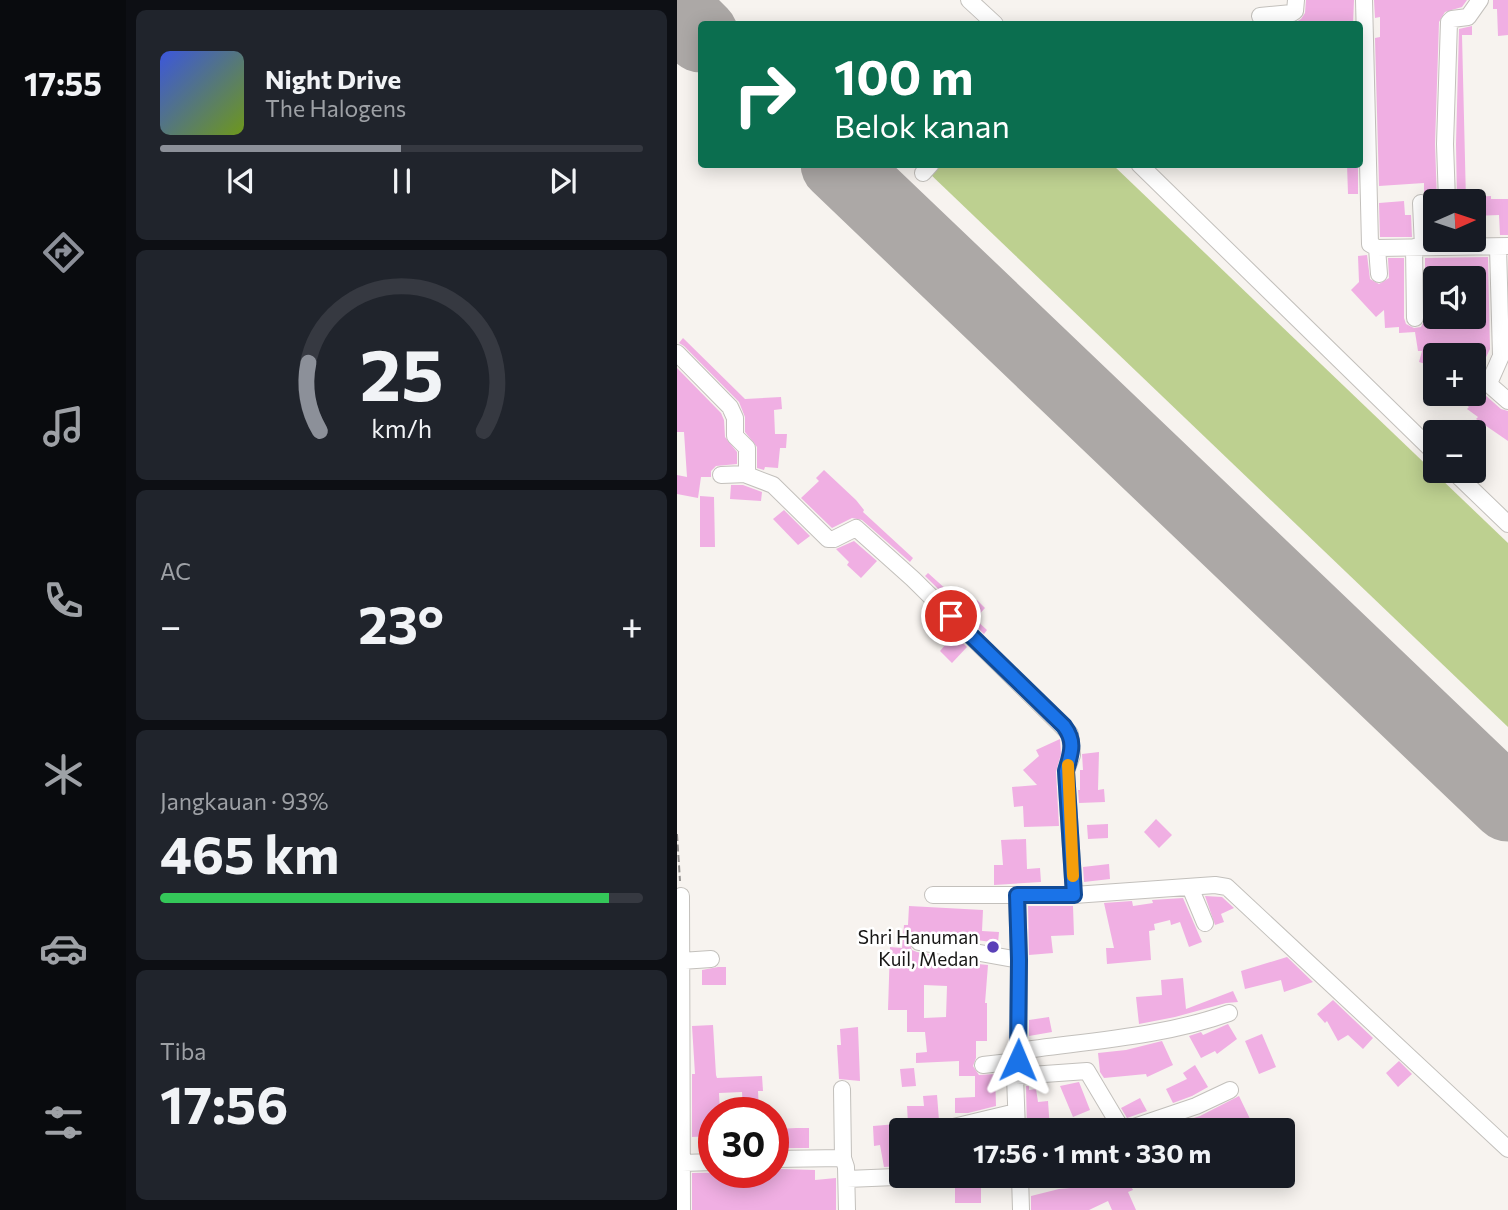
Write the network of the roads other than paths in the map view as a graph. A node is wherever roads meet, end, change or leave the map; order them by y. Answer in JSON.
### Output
{"nodes":[{"id":1,"x":969,"y":0,"type":"edge"},
{"id":2,"x":1296,"y":0,"type":"edge"},
{"id":3,"x":1364,"y":0,"type":"edge"},
{"id":4,"x":1480,"y":0,"type":"edge"},
{"id":5,"x":1260,"y":16,"type":"dead end"},
{"id":6,"x":992,"y":21,"type":"edge"},
{"id":7,"x":1363,"y":40,"type":"edge"},
{"id":8,"x":1363,"y":93,"type":"edge"},
{"id":9,"x":1143,"y":168,"type":"edge"},
{"id":10,"x":1447,"y":189,"type":"edge"},
{"id":11,"x":1421,"y":203,"type":"dead end"},
{"id":12,"x":1374,"y":246,"type":"junction"},
{"id":13,"x":1423,"y":246,"type":"edge"},
{"id":14,"x":1503,"y":246,"type":"edge"},
{"id":15,"x":1418,"y":247,"type":"junction"},
{"id":16,"x":1379,"y":274,"type":"dead end"},
{"id":17,"x":1415,"y":318,"type":"dead end"},
{"id":18,"x":677,"y":353,"type":"edge"},
{"id":19,"x":1508,"y":401,"type":"edge"},
{"id":20,"x":1423,"y":441,"type":"edge"},
{"id":21,"x":747,"y":474,"type":"junction"},
{"id":22,"x":721,"y":475,"type":"dead end"},
{"id":23,"x":1465,"y":483,"type":"edge"},
{"id":24,"x":1508,"y":524,"type":"edge"},
{"id":25,"x":1190,"y":887,"type":"junction"},
{"id":26,"x":933,"y":895,"type":"dead end"},
{"id":27,"x":1017,"y":895,"type":"junction"},
{"id":28,"x":1074,"y":895,"type":"junction"},
{"id":29,"x":681,"y":896,"type":"road end"},
{"id":30,"x":1205,"y":923,"type":"dead end"},
{"id":31,"x":920,"y":942,"type":"dead end"},
{"id":32,"x":711,"y":959,"type":"dead end"},
{"id":33,"x":1019,"y":960,"type":"junction"},
{"id":34,"x":681,"y":961,"type":"junction"},
{"id":35,"x":1229,"y":1013,"type":"dead end"},
{"id":36,"x":1017,"y":1063,"type":"junction"},
{"id":37,"x":983,"y":1065,"type":"dead end"},
{"id":38,"x":842,"y":1090,"type":"dead end"},
{"id":39,"x":1230,"y":1090,"type":"dead end"},
{"id":40,"x":679,"y":1108,"type":"edge"},
{"id":41,"x":1015,"y":1112,"type":"junction"},
{"id":42,"x":990,"y":1118,"type":"edge"},
{"id":43,"x":1016,"y":1118,"type":"edge"},
{"id":44,"x":1115,"y":1118,"type":"edge"},
{"id":45,"x":1171,"y":1118,"type":"edge"},
{"id":46,"x":1508,"y":1149,"type":"edge"},
{"id":47,"x":843,"y":1158,"type":"junction"},
{"id":48,"x":789,"y":1159,"type":"edge"},
{"id":49,"x":698,"y":1162,"type":"edge"},
{"id":50,"x":682,"y":1163,"type":"junction"},
{"id":51,"x":889,"y":1177,"type":"edge"},
{"id":52,"x":847,"y":1179,"type":"junction"},
{"id":53,"x":1020,"y":1188,"type":"edge"},
{"id":54,"x":680,"y":1205,"type":"edge"},
{"id":55,"x":847,"y":1210,"type":"edge"},
{"id":56,"x":1021,"y":1210,"type":"edge"}],
"edges":[{"from":1,"to":6,"type":"street"},
{"from":2,"to":5,"type":"street"},
{"from":3,"to":7,"type":"street"},
{"from":4,"to":10,"type":"street"},
{"from":8,"to":12,"type":"street"},
{"from":9,"to":20,"type":"street"},
{"from":11,"to":15,"type":"street"},
{"from":12,"to":15,"type":"street"},
{"from":12,"to":16,"type":"street"},
{"from":13,"to":15,"type":"street"},
{"from":14,"to":19,"type":"street"},
{"from":15,"to":17,"type":"street"},
{"from":18,"to":21,"type":"street"},
{"from":21,"to":22,"type":"street"},
{"from":21,"to":28,"type":"street"},
{"from":23,"to":24,"type":"street"},
{"from":25,"to":28,"type":"street"},
{"from":25,"to":30,"type":"street"},
{"from":25,"to":46,"type":"street"},
{"from":26,"to":27,"type":"street"},
{"from":27,"to":28,"type":"street"},
{"from":27,"to":33,"type":"street"},
{"from":29,"to":34,"type":"street"},
{"from":31,"to":33,"type":"street"},
{"from":32,"to":34,"type":"street"},
{"from":33,"to":36,"type":"street"},
{"from":34,"to":40,"type":"street"},
{"from":35,"to":36,"type":"street"},
{"from":36,"to":37,"type":"street"},
{"from":36,"to":41,"type":"street"},
{"from":36,"to":44,"type":"street"},
{"from":38,"to":47,"type":"street"},
{"from":39,"to":45,"type":"street"},
{"from":40,"to":50,"type":"street"},
{"from":41,"to":42,"type":"street"},
{"from":41,"to":43,"type":"street"},
{"from":47,"to":48,"type":"street"},
{"from":47,"to":52,"type":"street"},
{"from":49,"to":50,"type":"street"},
{"from":50,"to":54,"type":"street"},
{"from":51,"to":52,"type":"street"},
{"from":52,"to":55,"type":"street"},
{"from":53,"to":56,"type":"street"}]}
